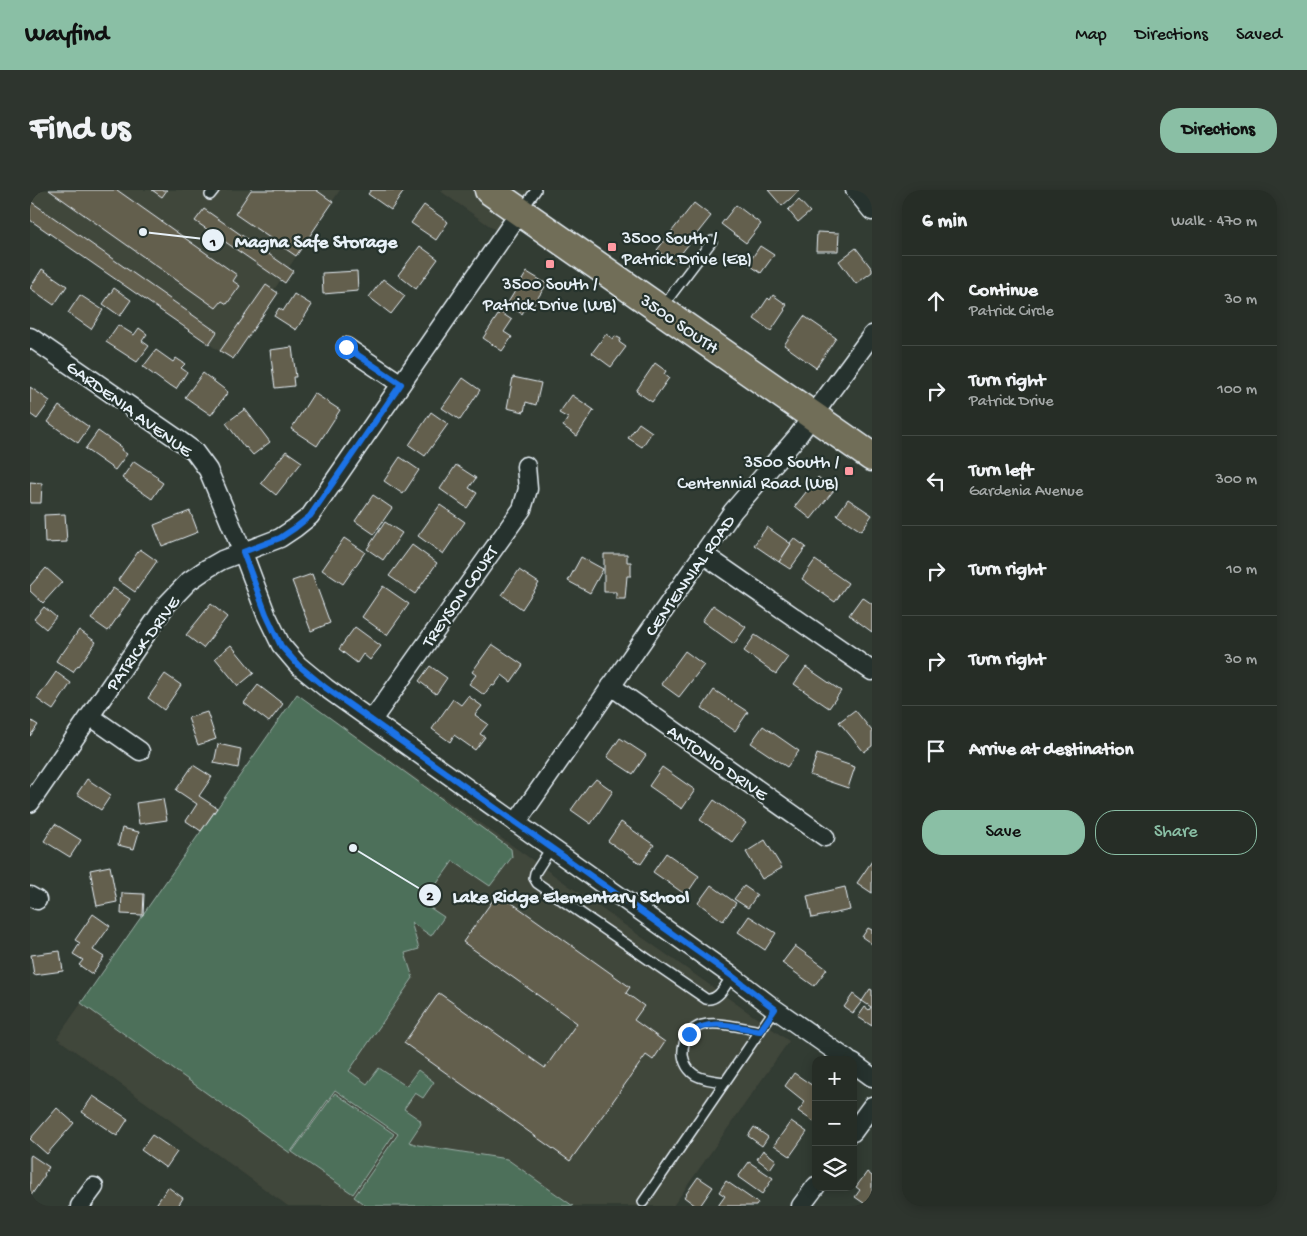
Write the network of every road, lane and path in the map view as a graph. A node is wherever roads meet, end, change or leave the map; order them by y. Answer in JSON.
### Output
{"nodes":[{"id":1,"x":489,"y":190,"type":"edge"},
{"id":2,"x":536,"y":190,"type":"edge"},
{"id":3,"x":855,"y":190,"type":"edge"},
{"id":4,"x":872,"y":211,"type":"edge"},
{"id":5,"x":520,"y":212,"type":"junction"},
{"id":6,"x":712,"y":241,"type":"dead end"},
{"id":7,"x":660,"y":309,"type":"junction"},
{"id":8,"x":872,"y":334,"type":"edge"},
{"id":9,"x":30,"y":337,"type":"edge"},
{"id":10,"x":346,"y":347,"type":"dead end"},
{"id":11,"x":401,"y":384,"type":"junction"},
{"id":12,"x":813,"y":416,"type":"junction"},
{"id":13,"x":872,"y":457,"type":"edge"},
{"id":14,"x":526,"y":466,"type":"dead end"},
{"id":15,"x":243,"y":552,"type":"junction"},
{"id":16,"x":703,"y":554,"type":"junction"},
{"id":17,"x":872,"y":671,"type":"edge"},
{"id":18,"x":611,"y":686,"type":"junction"},
{"id":19,"x":90,"y":716,"type":"junction"},
{"id":20,"x":372,"y":720,"type":"junction"},
{"id":21,"x":140,"y":751,"type":"dead end"},
{"id":22,"x":30,"y":803,"type":"edge"},
{"id":23,"x":516,"y":823,"type":"junction"},
{"id":24,"x":825,"y":837,"type":"dead end"},
{"id":25,"x":551,"y":848,"type":"junction"},
{"id":26,"x":732,"y":976,"type":"junction"},
{"id":27,"x":775,"y":1009,"type":"junction"},
{"id":28,"x":760,"y":1031,"type":"junction"},
{"id":29,"x":842,"y":1056,"type":"edge"},
{"id":30,"x":857,"y":1067,"type":"edge"},
{"id":31,"x":872,"y":1077,"type":"edge"},
{"id":32,"x":725,"y":1082,"type":"junction"},
{"id":33,"x":872,"y":1106,"type":"edge"},
{"id":34,"x":857,"y":1127,"type":"edge"},
{"id":35,"x":94,"y":1187,"type":"dead end"},
{"id":36,"x":812,"y":1191,"type":"edge"},
{"id":37,"x":643,"y":1202,"type":"dead end"},
{"id":38,"x":80,"y":1206,"type":"edge"},
{"id":39,"x":801,"y":1206,"type":"edge"}],
"edges":[{"from":1,"to":5,"type":"main road","name":"3500 SOUTH"},
{"from":2,"to":5,"type":"lane"},
{"from":3,"to":4,"type":"street"},
{"from":5,"to":7,"type":"main road","name":"3500 SOUTH"},
{"from":5,"to":11,"type":"street","name":"PATRICK DRIVE"},
{"from":6,"to":7,"type":"lane"},
{"from":7,"to":12,"type":"main road","name":"3500 SOUTH"},
{"from":8,"to":12,"type":"street","name":"CENTENNIAL ROAD"},
{"from":9,"to":15,"type":"street","name":"GARDENIA AVENUE"},
{"from":10,"to":11,"type":"street"},
{"from":11,"to":15,"type":"street","name":"PATRICK DRIVE"},
{"from":12,"to":13,"type":"main road","name":"3500 SOUTH"},
{"from":12,"to":16,"type":"street","name":"CENTENNIAL ROAD"},
{"from":14,"to":20,"type":"street","name":"TREYSON COURT"},
{"from":15,"to":19,"type":"street","name":"PATRICK DRIVE"},
{"from":15,"to":20,"type":"street","name":"GARDENIA AVENUE"},
{"from":16,"to":17,"type":"street"},
{"from":16,"to":18,"type":"street","name":"CENTENNIAL ROAD"},
{"from":18,"to":23,"type":"street","name":"CENTENNIAL ROAD"},
{"from":18,"to":24,"type":"street","name":"ANTONIO DRIVE"},
{"from":19,"to":21,"type":"street"},
{"from":19,"to":22,"type":"street","name":"PATRICK DRIVE"},
{"from":20,"to":23,"type":"street","name":"GARDENIA AVENUE"},
{"from":23,"to":25,"type":"street","name":"GARDENIA AVENUE"},
{"from":25,"to":26,"type":"street","name":"GARDENIA AVENUE"},
{"from":25,"to":26,"type":"lane"},
{"from":26,"to":27,"type":"street","name":"GARDENIA AVENUE"},
{"from":27,"to":28,"type":"lane"},
{"from":27,"to":29,"type":"street","name":"GARDENIA AVENUE"},
{"from":28,"to":32,"type":"lane"},
{"from":28,"to":32,"type":"lane"},
{"from":30,"to":31,"type":"street"},
{"from":32,"to":37,"type":"lane"},
{"from":33,"to":34,"type":"street"},
{"from":35,"to":38,"type":"street"},
{"from":36,"to":39,"type":"street"}]}
